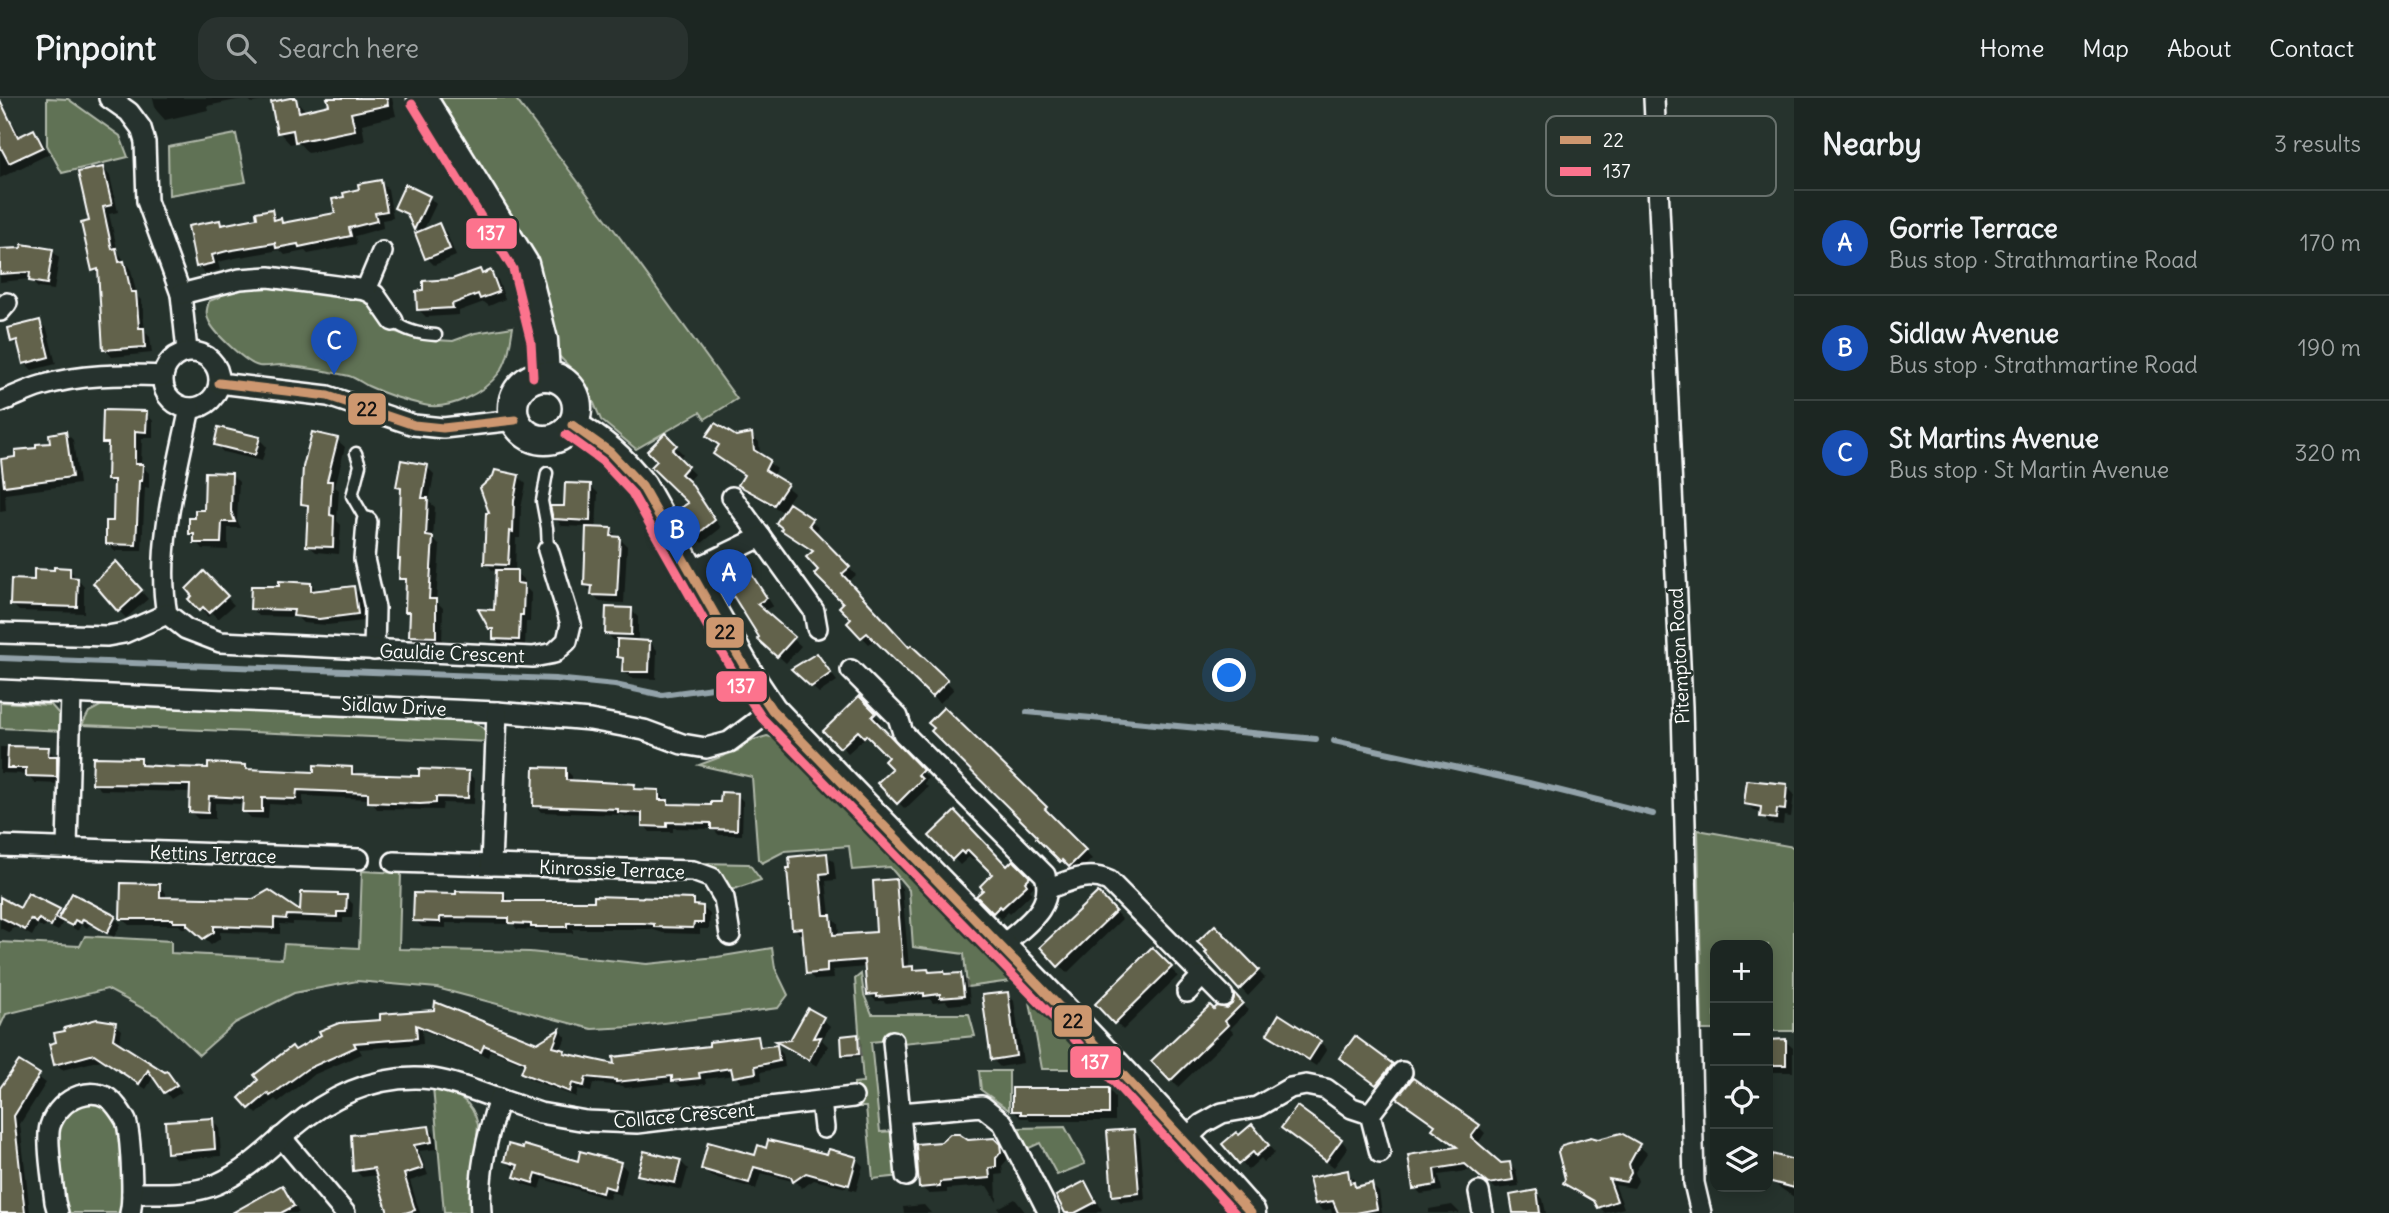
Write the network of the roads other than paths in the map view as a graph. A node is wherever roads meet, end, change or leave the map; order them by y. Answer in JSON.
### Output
{"nodes":[{"id":1,"x":109,"y":98,"type":"edge"},
{"id":2,"x":422,"y":98,"type":"edge"},
{"id":3,"x":1654,"y":98,"type":"edge"},
{"id":4,"x":1655,"y":116,"type":"edge"},
{"id":5,"x":1659,"y":196,"type":"edge"},
{"id":6,"x":382,"y":252,"type":"dead end"},
{"id":7,"x":366,"y":290,"type":"junction"},
{"id":8,"x":181,"y":294,"type":"junction"},
{"id":9,"x":393,"y":321,"type":"joint"},
{"id":10,"x":436,"y":334,"type":"dead end"},
{"id":11,"x":187,"y":351,"type":"junction"},
{"id":12,"x":163,"y":376,"type":"junction"},
{"id":13,"x":545,"y":376,"type":"junction"},
{"id":14,"x":219,"y":383,"type":"junction"},
{"id":15,"x":2,"y":396,"type":"edge"},
{"id":16,"x":190,"y":408,"type":"junction"},
{"id":17,"x":515,"y":420,"type":"junction"},
{"id":18,"x":572,"y":425,"type":"junction"},
{"id":19,"x":356,"y":453,"type":"dead end"},
{"id":20,"x":547,"y":473,"type":"dead end"},
{"id":21,"x":732,"y":497,"type":"dead end"},
{"id":22,"x":367,"y":522,"type":"joint"},
{"id":23,"x":761,"y":537,"type":"junction"},
{"id":24,"x":548,"y":550,"type":"joint"},
{"id":25,"x":691,"y":570,"type":"junction"},
{"id":26,"x":167,"y":614,"type":"junction"},
{"id":27,"x":817,"y":628,"type":"dead end"},
{"id":28,"x":0,"y":633,"type":"edge"},
{"id":29,"x":374,"y":650,"type":"junction"},
{"id":30,"x":851,"y":670,"type":"dead end"},
{"id":31,"x":0,"y":690,"type":"edge"},
{"id":32,"x":71,"y":693,"type":"junction"},
{"id":33,"x":772,"y":710,"type":"junction"},
{"id":34,"x":497,"y":712,"type":"junction"},
{"id":35,"x":0,"y":846,"type":"edge"},
{"id":36,"x":67,"y":848,"type":"junction"},
{"id":37,"x":359,"y":859,"type":"dead end"},
{"id":38,"x":394,"y":862,"type":"dead end"},
{"id":39,"x":491,"y":865,"type":"junction"},
{"id":40,"x":1049,"y":888,"type":"junction"},
{"id":41,"x":730,"y":935,"type":"dead end"},
{"id":42,"x":1002,"y":946,"type":"junction"},
{"id":43,"x":1202,"y":976,"type":"junction"},
{"id":44,"x":1187,"y":992,"type":"dead end"},
{"id":45,"x":1223,"y":996,"type":"dead end"},
{"id":46,"x":893,"y":1041,"type":"dead end"},
{"id":47,"x":1402,"y":1072,"type":"dead end"},
{"id":48,"x":853,"y":1097,"type":"dead end"},
{"id":49,"x":499,"y":1099,"type":"junction"},
{"id":50,"x":821,"y":1101,"type":"junction"},
{"id":51,"x":901,"y":1113,"type":"junction"},
{"id":52,"x":1370,"y":1114,"type":"junction"},
{"id":53,"x":824,"y":1128,"type":"dead end"},
{"id":54,"x":281,"y":1137,"type":"junction"},
{"id":55,"x":1186,"y":1139,"type":"junction"},
{"id":56,"x":1380,"y":1153,"type":"dead end"},
{"id":57,"x":906,"y":1176,"type":"dead end"},
{"id":58,"x":1479,"y":1192,"type":"dead end"},
{"id":59,"x":131,"y":1203,"type":"edge"},
{"id":60,"x":1240,"y":1210,"type":"edge"},
{"id":61,"x":58,"y":1213,"type":"edge"},
{"id":62,"x":345,"y":1213,"type":"edge"},
{"id":63,"x":481,"y":1213,"type":"edge"},
{"id":64,"x":1049,"y":1213,"type":"edge"},
{"id":65,"x":1483,"y":1213,"type":"edge"},
{"id":66,"x":1701,"y":1213,"type":"edge"}],
"edges":[{"from":1,"to":8,"type":"street"},
{"from":2,"to":13,"type":"street"},
{"from":3,"to":4,"type":"street","name":"Pitempton Road"},
{"from":5,"to":66,"type":"street","name":"Pitempton Road"},
{"from":6,"to":7,"type":"street"},
{"from":7,"to":8,"type":"street"},
{"from":7,"to":9,"type":"street"},
{"from":8,"to":11,"type":"street"},
{"from":9,"to":10,"type":"lane"},
{"from":11,"to":12,"type":"street"},
{"from":11,"to":14,"type":"street"},
{"from":12,"to":15,"type":"street"},
{"from":12,"to":16,"type":"street"},
{"from":13,"to":17,"type":"street"},
{"from":13,"to":18,"type":"street"},
{"from":14,"to":16,"type":"street"},
{"from":14,"to":17,"type":"street"},
{"from":16,"to":26,"type":"street"},
{"from":17,"to":18,"type":"street"},
{"from":18,"to":25,"type":"street"},
{"from":19,"to":22,"type":"lane"},
{"from":20,"to":24,"type":"lane","name":"Gauldie Crescent"},
{"from":21,"to":23,"type":"street"},
{"from":22,"to":29,"type":"street"},
{"from":23,"to":25,"type":"street"},
{"from":23,"to":27,"type":"street"},
{"from":24,"to":29,"type":"street","name":"Gauldie Crescent"},
{"from":25,"to":33,"type":"street"},
{"from":26,"to":28,"type":"street"},
{"from":26,"to":29,"type":"street","name":"Gauldie Crescent"},
{"from":30,"to":40,"type":"street"},
{"from":31,"to":32,"type":"street","name":"Sidlaw Drive"},
{"from":32,"to":34,"type":"street","name":"Sidlaw Drive"},
{"from":32,"to":36,"type":"street"},
{"from":33,"to":34,"type":"street","name":"Sidlaw Drive"},
{"from":33,"to":42,"type":"street"},
{"from":34,"to":39,"type":"street"},
{"from":35,"to":36,"type":"street","name":"Kettins Terrace"},
{"from":36,"to":37,"type":"street","name":"Kettins Terrace"},
{"from":38,"to":39,"type":"street","name":"Kinrossie Terrace"},
{"from":39,"to":41,"type":"street","name":"Kinrossie Terrace"},
{"from":40,"to":42,"type":"street"},
{"from":40,"to":43,"type":"street"},
{"from":42,"to":55,"type":"street"},
{"from":43,"to":44,"type":"street"},
{"from":43,"to":45,"type":"street"},
{"from":46,"to":51,"type":"street"},
{"from":47,"to":52,"type":"street"},
{"from":48,"to":50,"type":"street","name":"Collace Crescent"},
{"from":49,"to":50,"type":"street","name":"Collace Crescent"},
{"from":49,"to":54,"type":"street","name":"Collace Crescent"},
{"from":49,"to":63,"type":"street"},
{"from":50,"to":53,"type":"street"},
{"from":51,"to":57,"type":"street"},
{"from":51,"to":64,"type":"street"},
{"from":52,"to":55,"type":"street"},
{"from":52,"to":56,"type":"street"},
{"from":54,"to":59,"type":"street","name":"Collace Crescent"},
{"from":54,"to":62,"type":"street"},
{"from":55,"to":60,"type":"street"},
{"from":58,"to":65,"type":"street"},
{"from":59,"to":61,"type":"street"}]}
